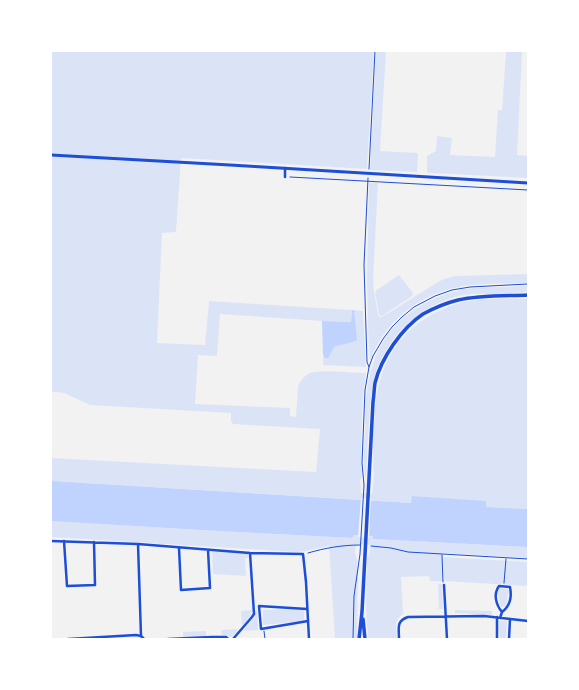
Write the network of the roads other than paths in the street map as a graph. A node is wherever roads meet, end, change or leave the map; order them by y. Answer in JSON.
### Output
{"nodes":[{"id":1,"x":51,"y":155,"type":"edge"},
{"id":2,"x":285,"y":168,"type":"junction"},
{"id":3,"x":285,"y":177,"type":"road end"},
{"id":4,"x":528,"y":183,"type":"edge"},
{"id":5,"x":528,"y":295,"type":"edge"},
{"id":6,"x":51,"y":540,"type":"edge"},
{"id":7,"x":64,"y":541,"type":"junction"},
{"id":8,"x":94,"y":542,"type":"junction"},
{"id":9,"x":138,"y":544,"type":"junction"},
{"id":10,"x":178,"y":548,"type":"junction"},
{"id":11,"x":208,"y":550,"type":"junction"},
{"id":12,"x":250,"y":553,"type":"junction"},
{"id":13,"x":444,"y":585,"type":"road end"},
{"id":14,"x":307,"y":609,"type":"junction"},
{"id":15,"x":362,"y":612,"type":"junction"},
{"id":16,"x":502,"y":612,"type":"junction"},
{"id":17,"x":445,"y":616,"type":"junction"},
{"id":18,"x":499,"y":617,"type":"junction"},
{"id":19,"x":510,"y":619,"type":"junction"},
{"id":20,"x":308,"y":621,"type":"junction"},
{"id":21,"x":528,"y":621,"type":"edge"},
{"id":22,"x":141,"y":636,"type":"junction"},
{"id":23,"x":68,"y":639,"type":"edge"},
{"id":24,"x":144,"y":639,"type":"edge"},
{"id":25,"x":168,"y":639,"type":"edge"},
{"id":26,"x":228,"y":639,"type":"edge"},
{"id":27,"x":233,"y":639,"type":"edge"},
{"id":28,"x":309,"y":639,"type":"edge"},
{"id":29,"x":360,"y":639,"type":"edge"},
{"id":30,"x":365,"y":639,"type":"edge"},
{"id":31,"x":399,"y":639,"type":"edge"},
{"id":32,"x":447,"y":639,"type":"edge"},
{"id":33,"x":497,"y":639,"type":"edge"},
{"id":34,"x":509,"y":639,"type":"edge"}],
"edges":[{"from":1,"to":2,"type":"street"},
{"from":2,"to":3,"type":"street"},
{"from":2,"to":4,"type":"street"},
{"from":5,"to":15,"type":"main road"},
{"from":6,"to":7,"type":"street"},
{"from":7,"to":8,"type":"street"},
{"from":7,"to":8,"type":"street"},
{"from":8,"to":9,"type":"street"},
{"from":9,"to":10,"type":"street"},
{"from":9,"to":22,"type":"street"},
{"from":10,"to":11,"type":"street"},
{"from":10,"to":11,"type":"street"},
{"from":11,"to":12,"type":"street"},
{"from":12,"to":14,"type":"street"},
{"from":12,"to":27,"type":"street"},
{"from":13,"to":17,"type":"street"},
{"from":14,"to":20,"type":"street"},
{"from":14,"to":20,"type":"street"},
{"from":15,"to":29,"type":"main road"},
{"from":15,"to":30,"type":"main road"},
{"from":16,"to":16,"type":"street"},
{"from":16,"to":18,"type":"street"},
{"from":17,"to":18,"type":"street"},
{"from":17,"to":31,"type":"street"},
{"from":17,"to":32,"type":"street"},
{"from":18,"to":19,"type":"street"},
{"from":18,"to":33,"type":"street"},
{"from":19,"to":21,"type":"street"},
{"from":19,"to":34,"type":"street"},
{"from":20,"to":28,"type":"street"},
{"from":22,"to":23,"type":"street"},
{"from":22,"to":24,"type":"street"},
{"from":25,"to":26,"type":"street"}]}
